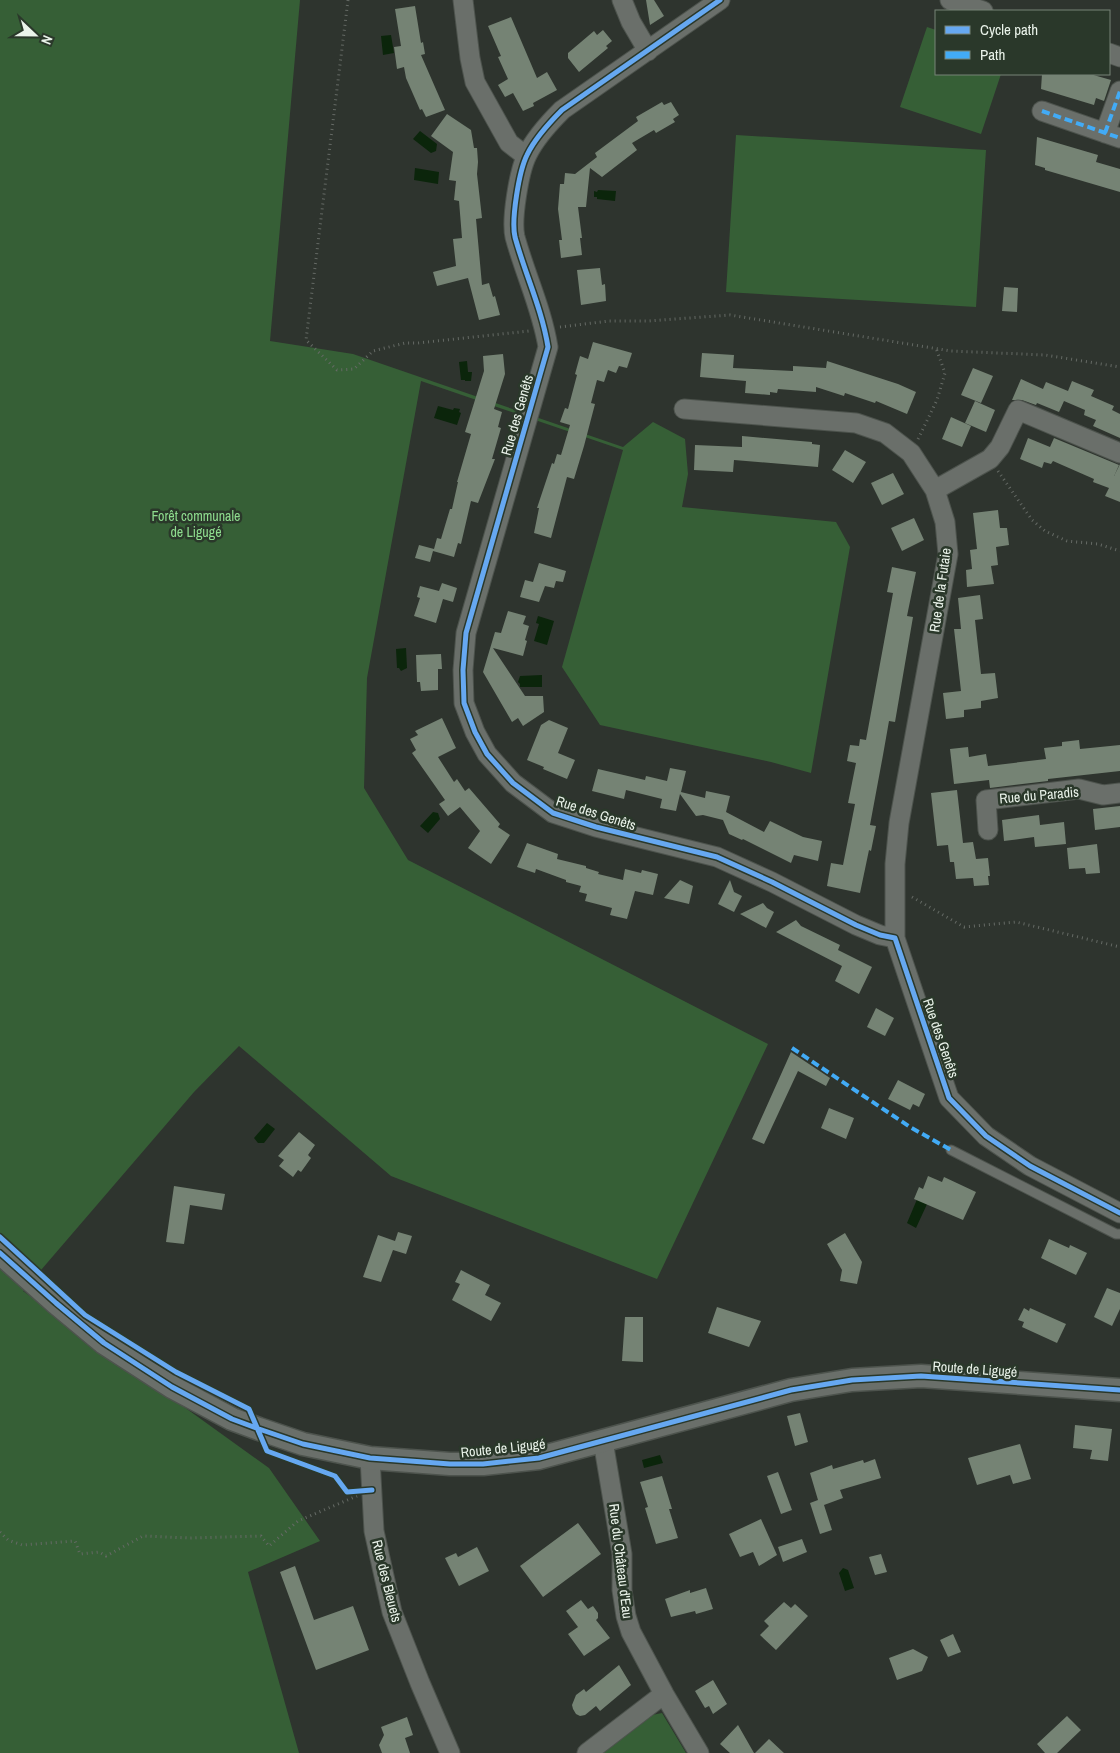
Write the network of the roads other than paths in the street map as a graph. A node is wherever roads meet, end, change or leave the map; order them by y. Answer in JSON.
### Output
{"nodes":[{"id":1,"x":463,"y":0,"type":"edge"},
{"id":2,"x":622,"y":0,"type":"edge"},
{"id":3,"x":720,"y":0,"type":"edge"},
{"id":4,"x":950,"y":0,"type":"edge"},
{"id":5,"x":980,"y":10,"type":"edge"},
{"id":6,"x":648,"y":51,"type":"junction"},
{"id":7,"x":1120,"y":91,"type":"edge"},
{"id":8,"x":1042,"y":111,"type":"dead end"},
{"id":9,"x":1113,"y":136,"type":"edge"},
{"id":10,"x":526,"y":156,"type":"junction"},
{"id":11,"x":684,"y":408,"type":"dead end"},
{"id":12,"x":1120,"y":453,"type":"edge"},
{"id":13,"x":935,"y":490,"type":"junction"},
{"id":14,"x":1120,"y":793,"type":"edge"},
{"id":15,"x":988,"y":830,"type":"dead end"},
{"id":16,"x":895,"y":938,"type":"junction"},
{"id":17,"x":951,"y":1150,"type":"dead end"},
{"id":18,"x":1120,"y":1213,"type":"edge"},
{"id":19,"x":1120,"y":1234,"type":"edge"},
{"id":20,"x":0,"y":1252,"type":"edge"},
{"id":21,"x":1120,"y":1390,"type":"edge"},
{"id":22,"x":603,"y":1441,"type":"junction"},
{"id":23,"x":370,"y":1458,"type":"junction"},
{"id":24,"x":664,"y":1694,"type":"junction"},
{"id":25,"x":450,"y":1753,"type":"edge"},
{"id":26,"x":587,"y":1753,"type":"edge"},
{"id":27,"x":700,"y":1753,"type":"edge"}],
"edges":[{"from":1,"to":10,"type":"street"},
{"from":2,"to":6,"type":"street"},
{"from":3,"to":6,"type":"street","name":"Rue des Genêts"},
{"from":4,"to":5,"type":"street"},
{"from":6,"to":10,"type":"street","name":"Rue des Genêts"},
{"from":7,"to":9,"type":"street"},
{"from":8,"to":9,"type":"street"},
{"from":10,"to":16,"type":"street","name":"Rue des Genêts"},
{"from":11,"to":13,"type":"street","name":"Rue de la Futaie"},
{"from":12,"to":13,"type":"street"},
{"from":13,"to":16,"type":"street","name":"Rue de la Futaie"},
{"from":14,"to":15,"type":"street","name":"Rue du Paradis"},
{"from":16,"to":18,"type":"street","name":"Rue des Genêts"},
{"from":17,"to":19,"type":"lane"},
{"from":20,"to":23,"type":"street","name":"Route de Ligugé"},
{"from":21,"to":22,"type":"street","name":"Route de Ligugé"},
{"from":22,"to":23,"type":"street","name":"Route de Ligugé"},
{"from":22,"to":24,"type":"street","name":"Rue du Château d'Eau"},
{"from":23,"to":25,"type":"street","name":"Rue des Bleuets"},
{"from":24,"to":26,"type":"street"},
{"from":24,"to":27,"type":"street","name":"Rue du Château d'Eau"}]}
